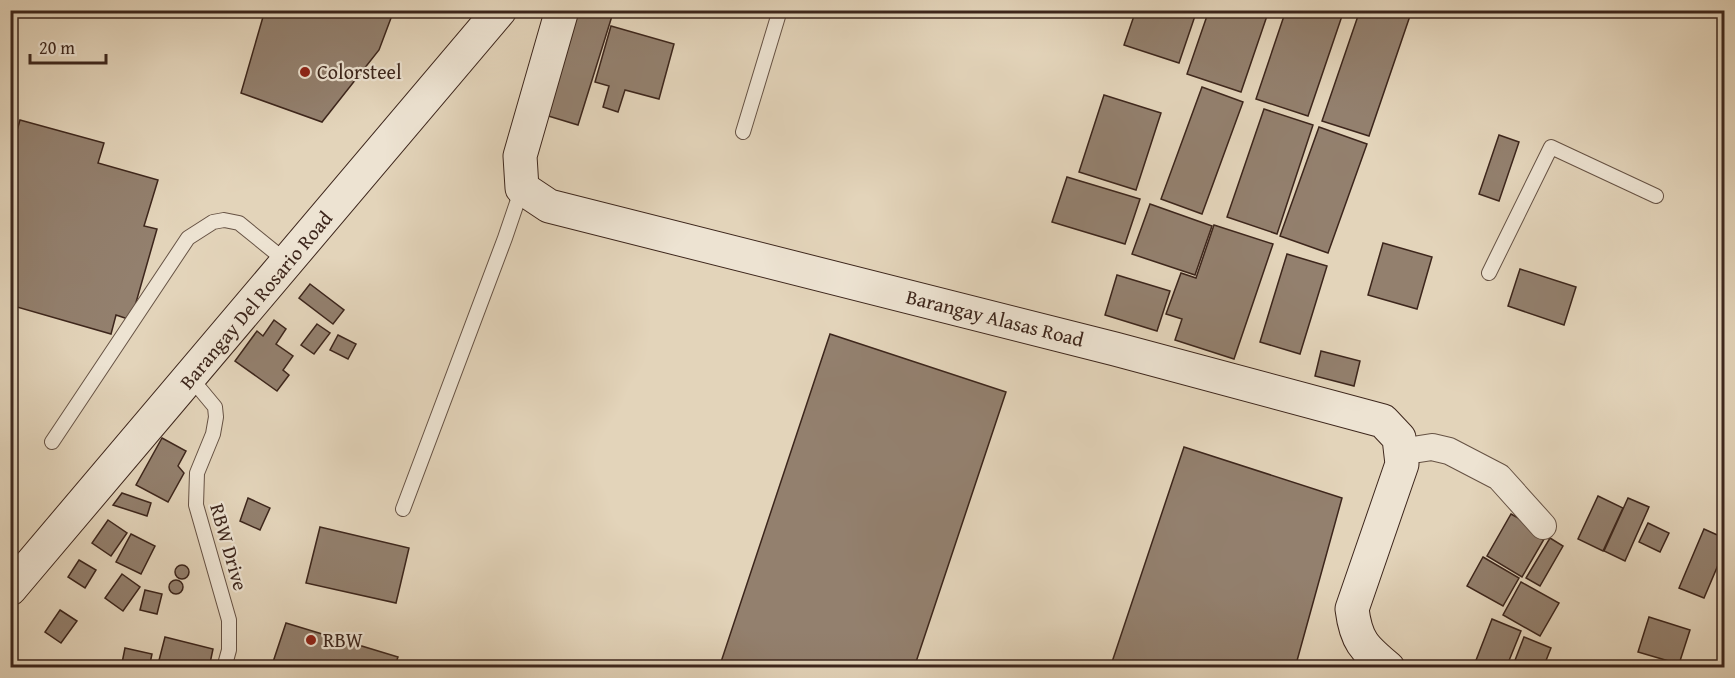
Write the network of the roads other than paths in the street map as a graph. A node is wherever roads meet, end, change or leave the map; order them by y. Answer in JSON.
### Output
{"nodes":[{"id":1,"x":500,"y":10,"type":"edge"},
{"id":2,"x":562,"y":10,"type":"edge"},
{"id":3,"x":780,"y":10,"type":"edge"},
{"id":4,"x":743,"y":132,"type":"dead end"},
{"id":5,"x":522,"y":188,"type":"junction"},
{"id":6,"x":1656,"y":196,"type":"dead end"},
{"id":7,"x":288,"y":263,"type":"junction"},
{"id":8,"x":1489,"y":273,"type":"dead end"},
{"id":9,"x":190,"y":377,"type":"junction"},
{"id":10,"x":52,"y":442,"type":"dead end"},
{"id":11,"x":1400,"y":452,"type":"junction"},
{"id":12,"x":404,"y":509,"type":"dead end"},
{"id":13,"x":1543,"y":526,"type":"dead end"},
{"id":14,"x":10,"y":589,"type":"edge"},
{"id":15,"x":224,"y":668,"type":"edge"},
{"id":16,"x":1388,"y":668,"type":"edge"}],
"edges":[{"from":1,"to":7,"type":"street","name":"Barangay Del Rosario Road"},
{"from":2,"to":5,"type":"street"},
{"from":3,"to":4,"type":"lane"},
{"from":5,"to":11,"type":"street","name":"Barangay Alasas Road"},
{"from":5,"to":12,"type":"lane"},
{"from":6,"to":8,"type":"lane"},
{"from":7,"to":9,"type":"street","name":"Barangay Del Rosario Road"},
{"from":7,"to":10,"type":"lane"},
{"from":9,"to":14,"type":"street","name":"Barangay Del Rosario Road"},
{"from":9,"to":15,"type":"lane","name":"RBW Drive"},
{"from":11,"to":13,"type":"street"},
{"from":11,"to":16,"type":"street"}]}
